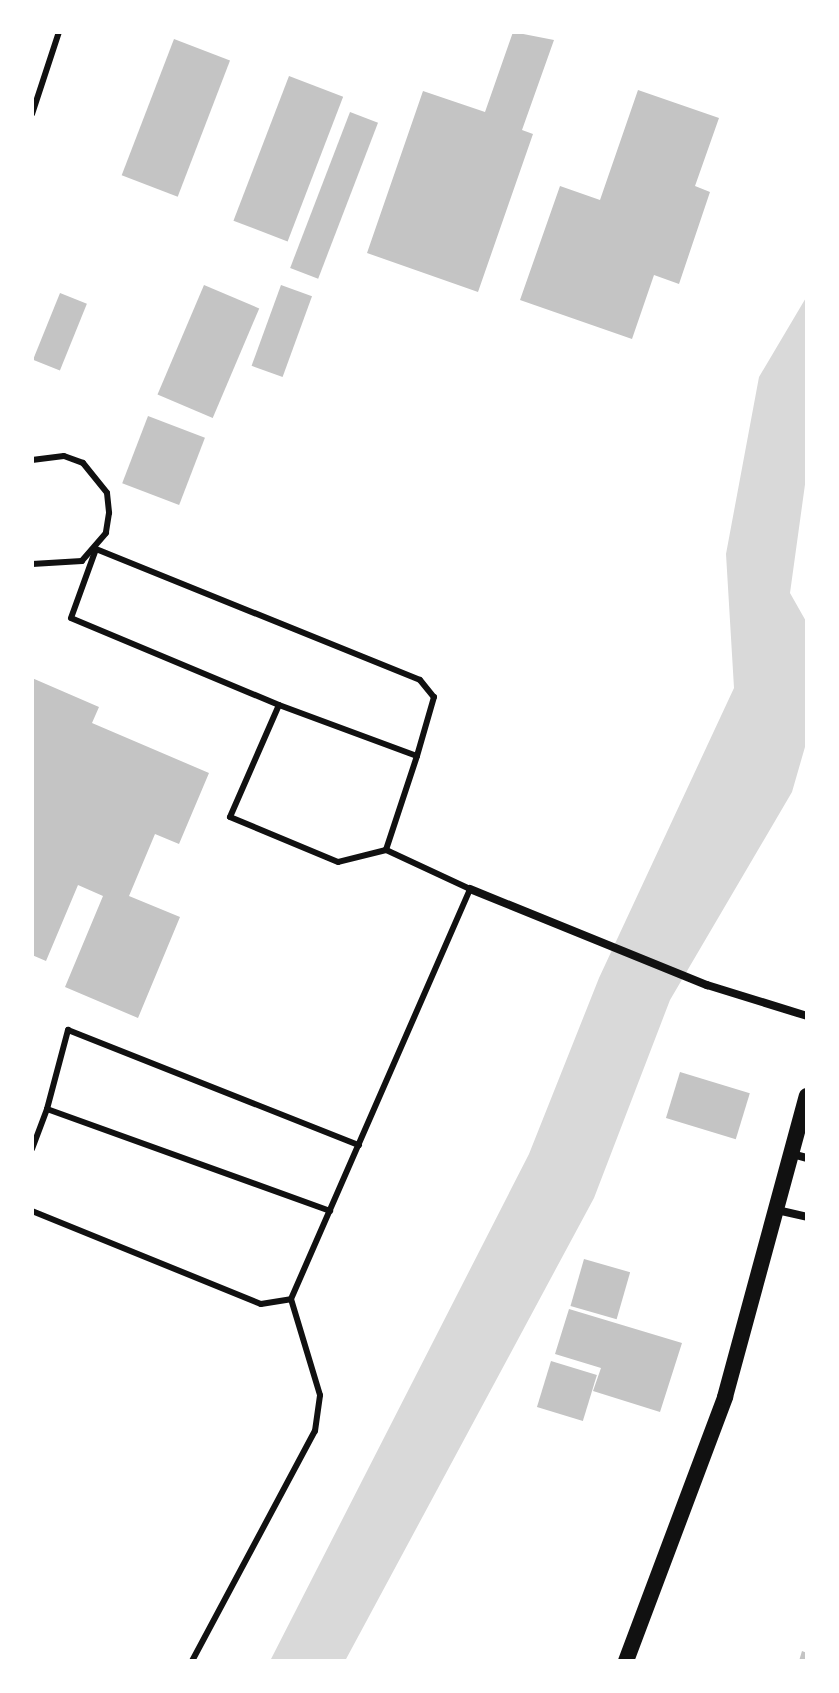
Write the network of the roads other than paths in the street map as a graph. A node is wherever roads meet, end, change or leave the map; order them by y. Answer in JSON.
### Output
{"nodes":[{"id":1,"x":59,"y":32,"type":"edge"},
{"id":2,"x":32,"y":113,"type":"edge"},
{"id":3,"x":32,"y":460,"type":"edge"},
{"id":4,"x":96,"y":549,"type":"junction"},
{"id":5,"x":32,"y":564,"type":"edge"},
{"id":6,"x":279,"y":705,"type":"junction"},
{"id":7,"x":417,"y":756,"type":"junction"},
{"id":8,"x":386,"y":850,"type":"junction"},
{"id":9,"x":470,"y":889,"type":"junction"},
{"id":10,"x":807,"y":1016,"type":"edge"},
{"id":11,"x":807,"y":1096,"type":"edge"},
{"id":12,"x":47,"y":1109,"type":"junction"},
{"id":13,"x":359,"y":1145,"type":"junction"},
{"id":14,"x":32,"y":1149,"type":"edge"},
{"id":15,"x":800,"y":1156,"type":"edge"},
{"id":16,"x":777,"y":1210,"type":"junction"},
{"id":17,"x":32,"y":1211,"type":"edge"},
{"id":18,"x":330,"y":1211,"type":"junction"},
{"id":19,"x":807,"y":1217,"type":"edge"},
{"id":20,"x":291,"y":1299,"type":"junction"},
{"id":21,"x":192,"y":1661,"type":"edge"},
{"id":22,"x":626,"y":1661,"type":"edge"}],
"edges":[{"from":1,"to":2,"type":"lane"},
{"from":3,"to":4,"type":"lane"},
{"from":4,"to":5,"type":"lane"},
{"from":4,"to":6,"type":"lane"},
{"from":4,"to":7,"type":"lane"},
{"from":6,"to":7,"type":"lane"},
{"from":6,"to":8,"type":"lane"},
{"from":7,"to":8,"type":"lane"},
{"from":8,"to":9,"type":"lane"},
{"from":9,"to":10,"type":"street"},
{"from":9,"to":13,"type":"lane"},
{"from":11,"to":15,"type":"main road"},
{"from":12,"to":13,"type":"lane"},
{"from":12,"to":14,"type":"lane"},
{"from":12,"to":18,"type":"lane"},
{"from":13,"to":18,"type":"lane"},
{"from":15,"to":16,"type":"main road"},
{"from":16,"to":19,"type":"street"},
{"from":16,"to":22,"type":"main road"},
{"from":17,"to":20,"type":"lane"},
{"from":18,"to":20,"type":"lane"},
{"from":20,"to":21,"type":"lane"}]}
